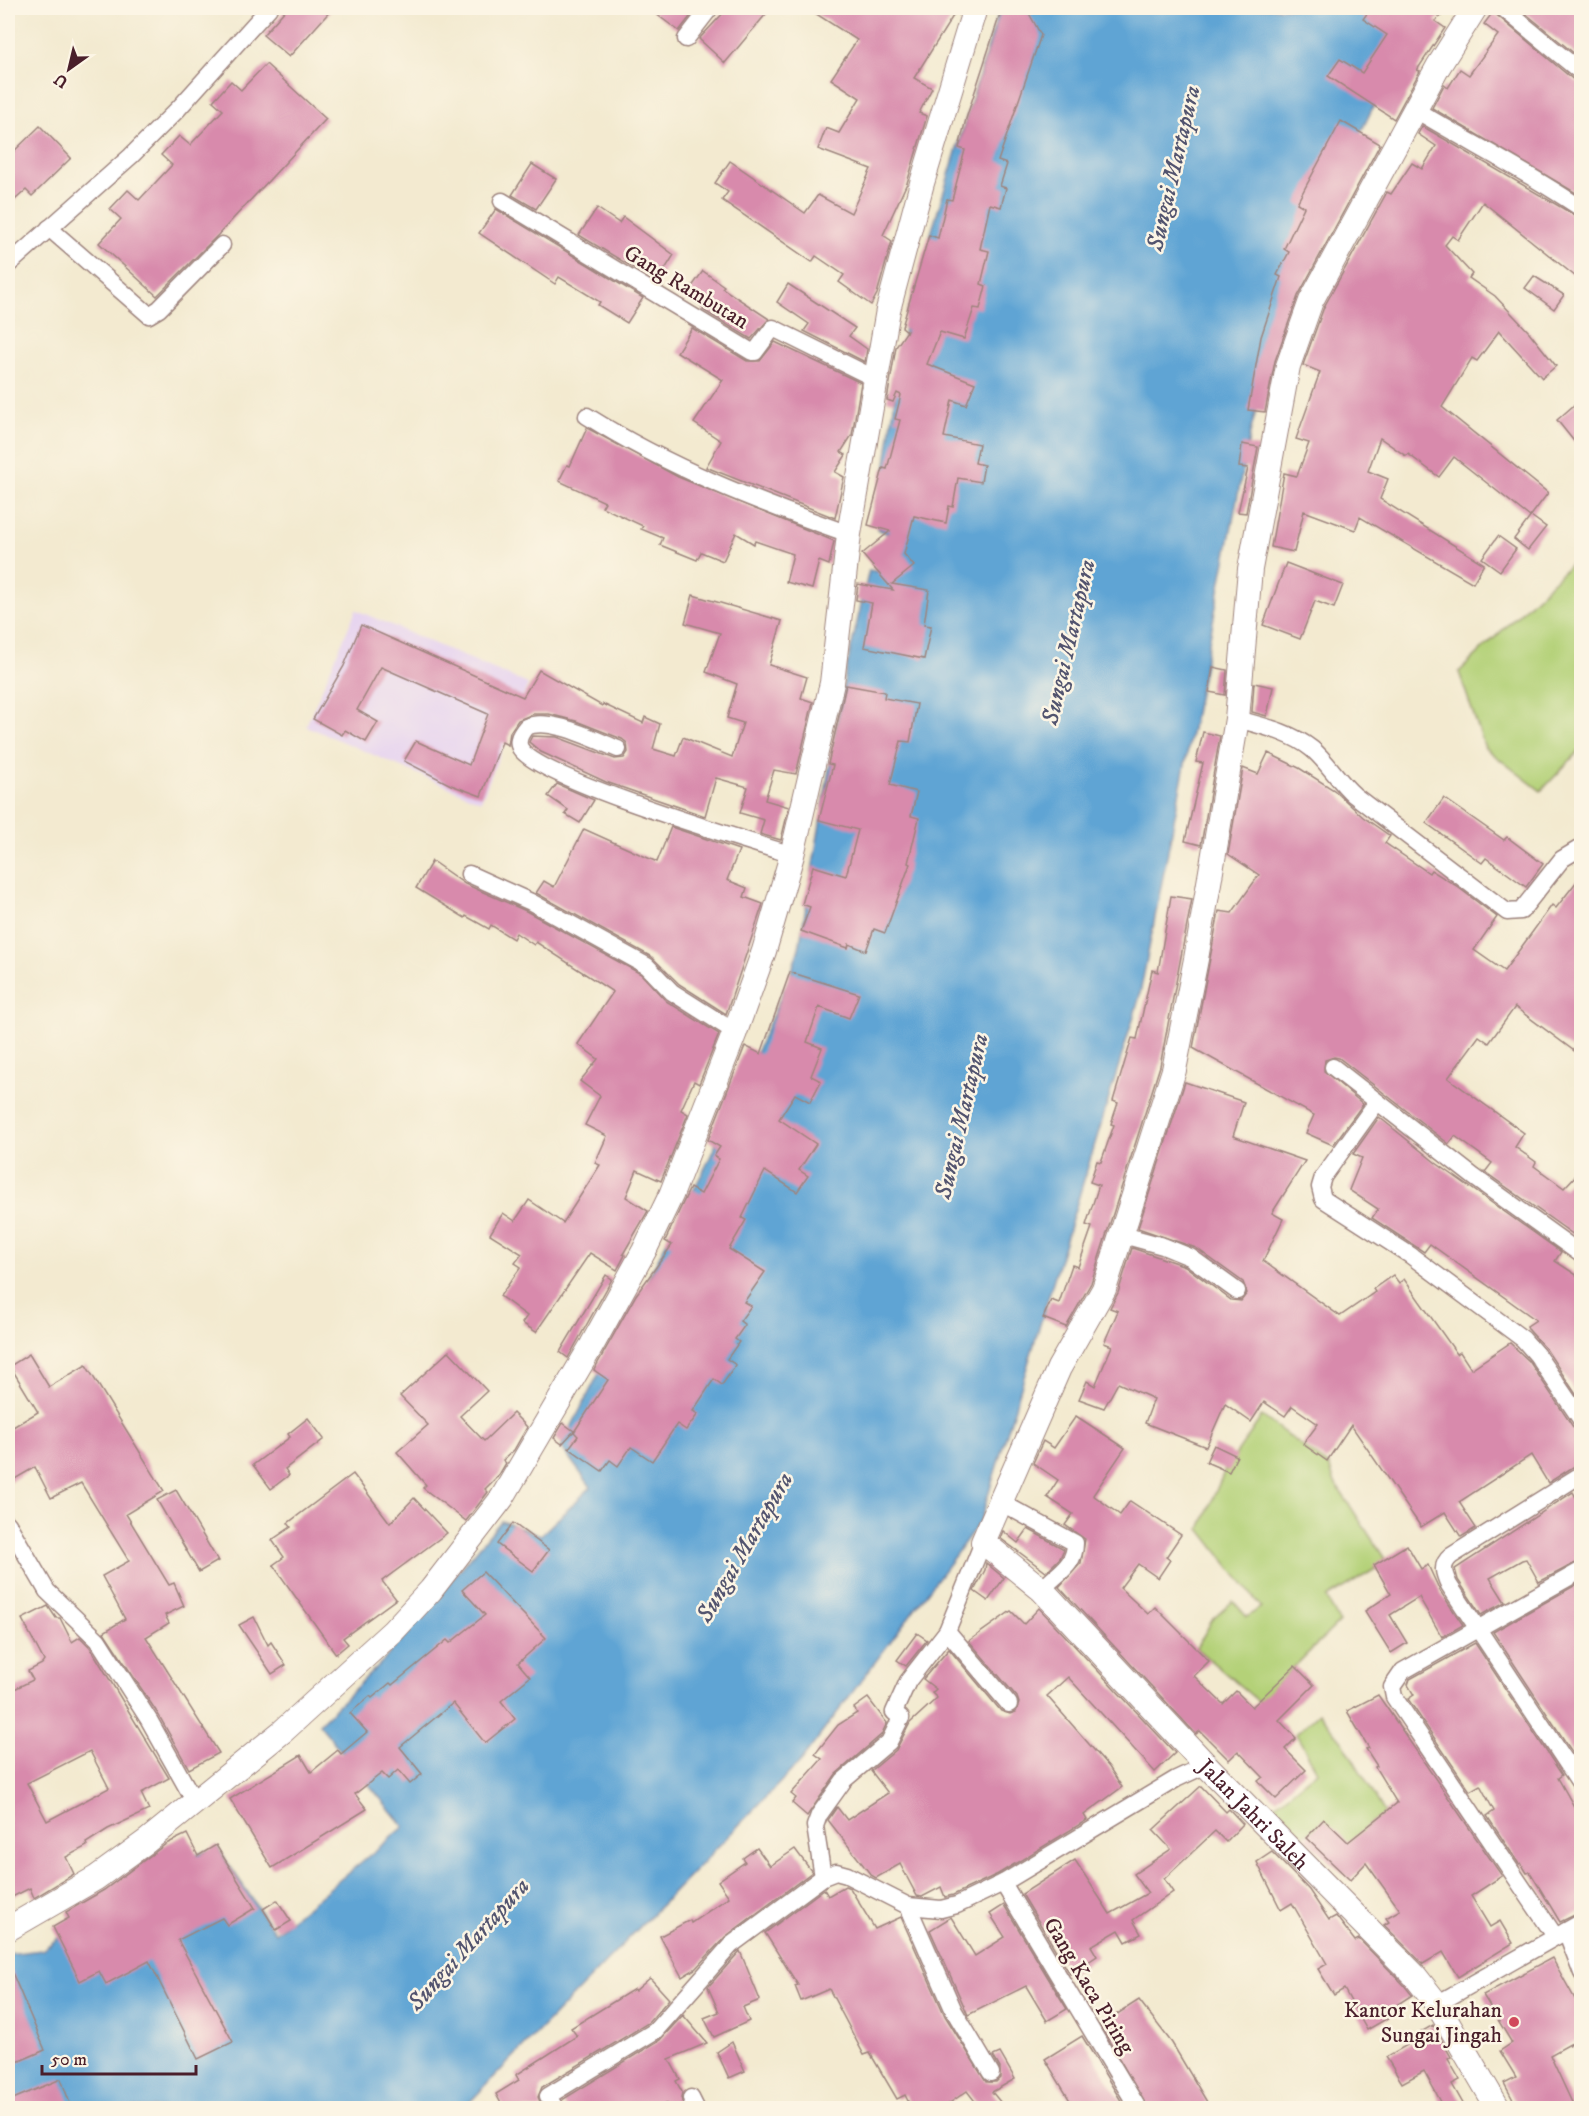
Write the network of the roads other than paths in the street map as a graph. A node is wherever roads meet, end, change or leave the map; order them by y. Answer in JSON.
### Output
{"nodes":[{"id":1,"x":269,"y":8,"type":"edge"},
{"id":2,"x":710,"y":8,"type":"edge"},
{"id":3,"x":975,"y":8,"type":"edge"},
{"id":4,"x":1475,"y":8,"type":"edge"},
{"id":5,"x":1503,"y":8,"type":"edge"},
{"id":6,"x":687,"y":39,"type":"dead end"},
{"id":7,"x":1581,"y":73,"type":"edge"},
{"id":8,"x":1414,"y":110,"type":"junction"},
{"id":9,"x":502,"y":201,"type":"dead end"},
{"id":10,"x":1581,"y":209,"type":"edge"},
{"id":11,"x":49,"y":228,"type":"junction"},
{"id":12,"x":222,"y":245,"type":"dead end"},
{"id":13,"x":8,"y":266,"type":"edge"},
{"id":14,"x":876,"y":379,"type":"junction"},
{"id":15,"x":587,"y":416,"type":"dead end"},
{"id":16,"x":849,"y":534,"type":"junction"},
{"id":17,"x":1237,"y":719,"type":"junction"},
{"id":18,"x":618,"y":749,"type":"dead end"},
{"id":19,"x":1581,"y":848,"type":"edge"},
{"id":20,"x":792,"y":855,"type":"junction"},
{"id":21,"x":469,"y":874,"type":"dead end"},
{"id":22,"x":735,"y":1032,"type":"junction"},
{"id":23,"x":1333,"y":1067,"type":"dead end"},
{"id":24,"x":1377,"y":1102,"type":"junction"},
{"id":25,"x":1123,"y":1235,"type":"junction"},
{"id":26,"x":1581,"y":1255,"type":"edge"},
{"id":27,"x":1237,"y":1291,"type":"dead end"},
{"id":28,"x":1581,"y":1421,"type":"edge"},
{"id":29,"x":1581,"y":1474,"type":"edge"},
{"id":30,"x":1000,"y":1502,"type":"junction"},
{"id":31,"x":8,"y":1524,"type":"edge"},
{"id":32,"x":983,"y":1542,"type":"junction"},
{"id":33,"x":1581,"y":1570,"type":"edge"},
{"id":34,"x":1042,"y":1590,"type":"junction"},
{"id":35,"x":1477,"y":1628,"type":"junction"},
{"id":36,"x":947,"y":1631,"type":"junction"},
{"id":37,"x":1009,"y":1704,"type":"dead end"},
{"id":38,"x":1206,"y":1765,"type":"junction"},
{"id":39,"x":1581,"y":1786,"type":"edge"},
{"id":40,"x":195,"y":1802,"type":"junction"},
{"id":41,"x":823,"y":1877,"type":"junction"},
{"id":42,"x":1003,"y":1883,"type":"junction"},
{"id":43,"x":908,"y":1906,"type":"junction"},
{"id":44,"x":1581,"y":1922,"type":"edge"},
{"id":45,"x":8,"y":1929,"type":"edge"},
{"id":46,"x":1560,"y":1934,"type":"junction"},
{"id":47,"x":1581,"y":1973,"type":"edge"},
{"id":48,"x":1437,"y":2004,"type":"junction"},
{"id":49,"x":991,"y":2073,"type":"dead end"},
{"id":50,"x":555,"y":2109,"type":"edge"},
{"id":51,"x":1138,"y":2109,"type":"edge"},
{"id":52,"x":1498,"y":2109,"type":"edge"}],
"edges":[{"from":1,"to":11,"type":"street"},
{"from":2,"to":6,"type":"street"},
{"from":3,"to":14,"type":"street"},
{"from":4,"to":8,"type":"street"},
{"from":5,"to":7,"type":"street"},
{"from":8,"to":10,"type":"street"},
{"from":8,"to":17,"type":"street"},
{"from":9,"to":14,"type":"street","name":"Gang Rambutan"},
{"from":11,"to":12,"type":"street"},
{"from":11,"to":13,"type":"street"},
{"from":14,"to":16,"type":"street"},
{"from":15,"to":16,"type":"street"},
{"from":16,"to":20,"type":"street"},
{"from":17,"to":19,"type":"street"},
{"from":17,"to":25,"type":"street"},
{"from":18,"to":20,"type":"street"},
{"from":20,"to":22,"type":"street"},
{"from":21,"to":22,"type":"street"},
{"from":22,"to":40,"type":"street"},
{"from":23,"to":24,"type":"street"},
{"from":24,"to":26,"type":"street"},
{"from":24,"to":28,"type":"street"},
{"from":25,"to":27,"type":"street"},
{"from":25,"to":30,"type":"street"},
{"from":29,"to":35,"type":"street"},
{"from":30,"to":32,"type":"street"},
{"from":30,"to":34,"type":"street"},
{"from":31,"to":40,"type":"street"},
{"from":32,"to":34,"type":"street","name":"Jalan Jahri Saleh"},
{"from":32,"to":36,"type":"street"},
{"from":33,"to":35,"type":"street"},
{"from":34,"to":38,"type":"street","name":"Jalan Jahri Saleh"},
{"from":35,"to":39,"type":"street"},
{"from":35,"to":46,"type":"street"},
{"from":36,"to":37,"type":"street"},
{"from":36,"to":41,"type":"street"},
{"from":38,"to":42,"type":"street"},
{"from":38,"to":48,"type":"street","name":"Jalan Jahri Saleh"},
{"from":40,"to":45,"type":"street"},
{"from":41,"to":43,"type":"street"},
{"from":41,"to":50,"type":"street"},
{"from":42,"to":43,"type":"street"},
{"from":42,"to":51,"type":"street","name":"Gang Kaca Piring"},
{"from":43,"to":49,"type":"street"},
{"from":44,"to":46,"type":"street"},
{"from":46,"to":47,"type":"street"},
{"from":46,"to":48,"type":"street"},
{"from":48,"to":52,"type":"street","name":"Jalan Jahri Saleh"}]}
